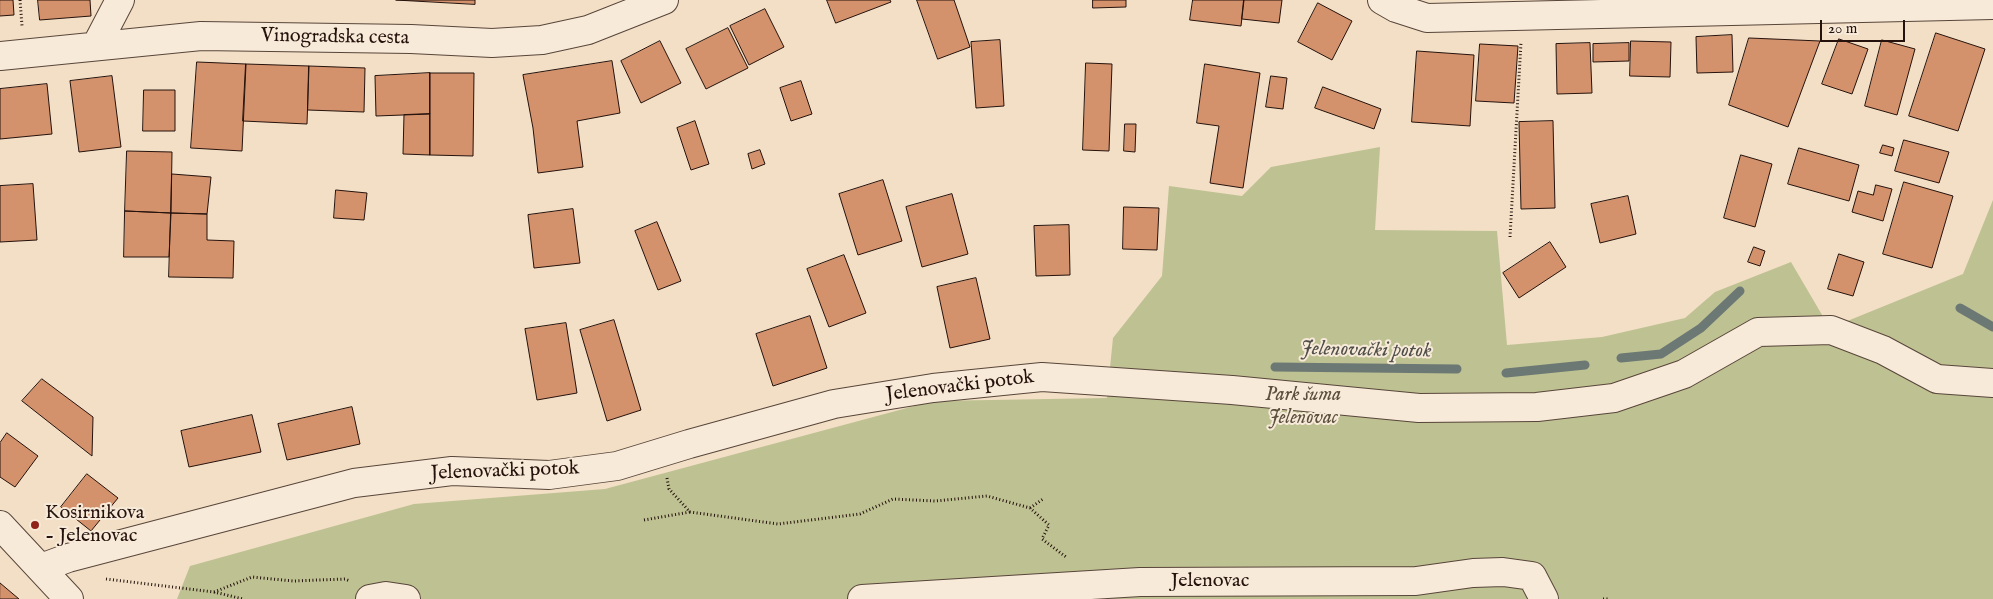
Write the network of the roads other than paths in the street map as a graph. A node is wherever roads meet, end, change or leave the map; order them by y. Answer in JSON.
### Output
{"nodes":[{"id":1,"x":120,"y":0,"type":"edge"},
{"id":2,"x":664,"y":0,"type":"edge"},
{"id":3,"x":1382,"y":0,"type":"edge"},
{"id":4,"x":1993,"y":5,"type":"edge"},
{"id":5,"x":1465,"y":9,"type":"edge"},
{"id":6,"x":96,"y":46,"type":"junction"},
{"id":7,"x":0,"y":56,"type":"edge"},
{"id":8,"x":1993,"y":383,"type":"edge"},
{"id":9,"x":0,"y":525,"type":"edge"},
{"id":10,"x":41,"y":568,"type":"junction"},
{"id":11,"x":69,"y":599,"type":"edge"},
{"id":12,"x":862,"y":599,"type":"edge"},
{"id":13,"x":1544,"y":599,"type":"edge"}],
"edges":[{"from":1,"to":6,"type":"street"},
{"from":2,"to":6,"type":"street","name":"Vinogradska cesta"},
{"from":3,"to":5,"type":"street"},
{"from":4,"to":5,"type":"street"},
{"from":6,"to":7,"type":"street","name":"Vinogradska cesta"},
{"from":8,"to":10,"type":"street","name":"Jelenovački potok"},
{"from":9,"to":10,"type":"street"},
{"from":10,"to":11,"type":"street"},
{"from":12,"to":13,"type":"street","name":"Jelenovac"}]}
